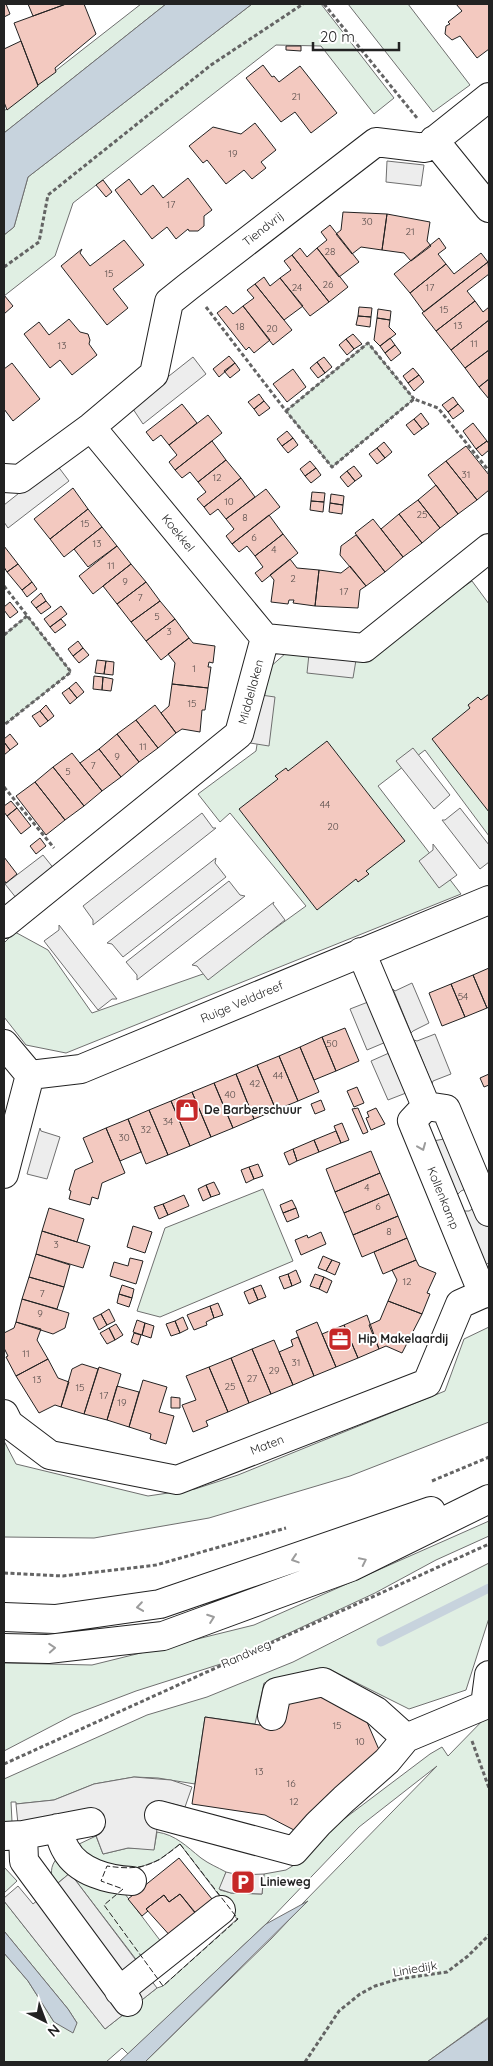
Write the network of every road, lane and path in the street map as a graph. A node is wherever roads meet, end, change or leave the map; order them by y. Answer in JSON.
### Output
{"nodes":[{"id":1,"x":303,"y":4,"type":"edge"},
{"id":2,"x":324,"y":4,"type":"edge"},
{"id":3,"x":489,"y":97,"type":"edge"},
{"id":4,"x":434,"y":140,"type":"junction"},
{"id":5,"x":489,"y":208,"type":"edge"},
{"id":6,"x":4,"y":267,"type":"edge"},
{"id":7,"x":189,"y":286,"type":"junction"},
{"id":8,"x":414,"y":399,"type":"junction"},
{"id":9,"x":286,"y":411,"type":"junction"},
{"id":10,"x":91,"y":427,"type":"junction"},
{"id":11,"x":489,"y":471,"type":"edge"},
{"id":12,"x":4,"y":478,"type":"edge"},
{"id":13,"x":489,"y":548,"type":"edge"},
{"id":14,"x":4,"y":586,"type":"edge"},
{"id":15,"x":27,"y":616,"type":"junction"},
{"id":16,"x":4,"y":635,"type":"edge"},
{"id":17,"x":265,"y":638,"type":"junction"},
{"id":18,"x":4,"y":725,"type":"edge"},
{"id":19,"x":4,"y":787,"type":"edge"},
{"id":20,"x":71,"y":869,"type":"junction"},
{"id":21,"x":489,"y":900,"type":"edge"},
{"id":22,"x":4,"y":924,"type":"edge"},
{"id":23,"x":361,"y":952,"type":"junction"},
{"id":24,"x":4,"y":1044,"type":"edge"},
{"id":25,"x":30,"y":1075,"type":"junction"},
{"id":26,"x":426,"y":1106,"type":"junction"},
{"id":27,"x":4,"y":1174,"type":"edge"},
{"id":28,"x":489,"y":1212,"type":"edge"},
{"id":29,"x":486,"y":1292,"type":"edge"},
{"id":30,"x":4,"y":1414,"type":"edge"},
{"id":31,"x":489,"y":1457,"type":"edge"},
{"id":32,"x":425,"y":1484,"type":"dead end"},
{"id":33,"x":489,"y":1490,"type":"edge"},
{"id":34,"x":489,"y":1500,"type":"edge"},
{"id":35,"x":296,"y":1525,"type":"dead end"},
{"id":36,"x":489,"y":1544,"type":"edge"},
{"id":37,"x":4,"y":1573,"type":"edge"},
{"id":38,"x":4,"y":1617,"type":"edge"},
{"id":39,"x":4,"y":1648,"type":"edge"},
{"id":40,"x":489,"y":1675,"type":"edge"},
{"id":41,"x":487,"y":1706,"type":"edge"},
{"id":42,"x":272,"y":1716,"type":"dead end"},
{"id":43,"x":406,"y":1738,"type":"junction"},
{"id":44,"x":476,"y":1752,"type":"dead end"},
{"id":45,"x":4,"y":1764,"type":"edge"},
{"id":46,"x":489,"y":1788,"type":"edge"},
{"id":47,"x":159,"y":1815,"type":"dead end"},
{"id":48,"x":91,"y":1822,"type":"dead end"},
{"id":49,"x":58,"y":1828,"type":"junction"},
{"id":50,"x":13,"y":1836,"type":"edge"},
{"id":51,"x":132,"y":1881,"type":"dead end"},
{"id":52,"x":221,"y":1910,"type":"dead end"},
{"id":53,"x":489,"y":1935,"type":"edge"},
{"id":54,"x":305,"y":2062,"type":"edge"}],
"edges":[{"from":1,"to":6,"type":"path"},
{"from":2,"to":4,"type":"path"},
{"from":3,"to":4,"type":"street"},
{"from":4,"to":5,"type":"street"},
{"from":4,"to":7,"type":"street","name":"Tiendvrij"},
{"from":7,"to":9,"type":"path"},
{"from":7,"to":10,"type":"street","name":"Tiendvrij"},
{"from":8,"to":9,"type":"path"},
{"from":8,"to":9,"type":"path"},
{"from":8,"to":11,"type":"path"},
{"from":10,"to":12,"type":"street","name":"Tiendvrij"},
{"from":10,"to":17,"type":"street","name":"Koekkel"},
{"from":13,"to":17,"type":"street"},
{"from":14,"to":15,"type":"path"},
{"from":15,"to":16,"type":"path"},
{"from":15,"to":18,"type":"path"},
{"from":17,"to":20,"type":"street","name":"Middellaken"},
{"from":19,"to":20,"type":"path"},
{"from":20,"to":22,"type":"street","name":"Middellaken"},
{"from":21,"to":23,"type":"street","name":"Ruige Velddreef"},
{"from":23,"to":25,"type":"street","name":"Ruige Velddreef"},
{"from":23,"to":26,"type":"street"},
{"from":24,"to":25,"type":"street"},
{"from":25,"to":27,"type":"street"},
{"from":26,"to":28,"type":"street"},
{"from":26,"to":29,"type":"street","name":"Kollenkamp","one_way":true},
{"from":29,"to":30,"type":"street","name":"Maten"},
{"from":31,"to":32,"type":"path"},
{"from":33,"to":38,"type":"street","one_way":true},
{"from":39,"to":34,"type":"street","one_way":true},
{"from":35,"to":37,"type":"path"},
{"from":36,"to":45,"type":"path","name":"Randweg"},
{"from":40,"to":41,"type":"street"},
{"from":41,"to":43,"type":"street"},
{"from":42,"to":43,"type":"street"},
{"from":43,"to":47,"type":"street"},
{"from":44,"to":46,"type":"path"},
{"from":48,"to":49,"type":"street"},
{"from":49,"to":50,"type":"street"},
{"from":49,"to":51,"type":"street"},
{"from":50,"to":52,"type":"street"},
{"from":53,"to":54,"type":"path","name":"Liniedijk"}]}
